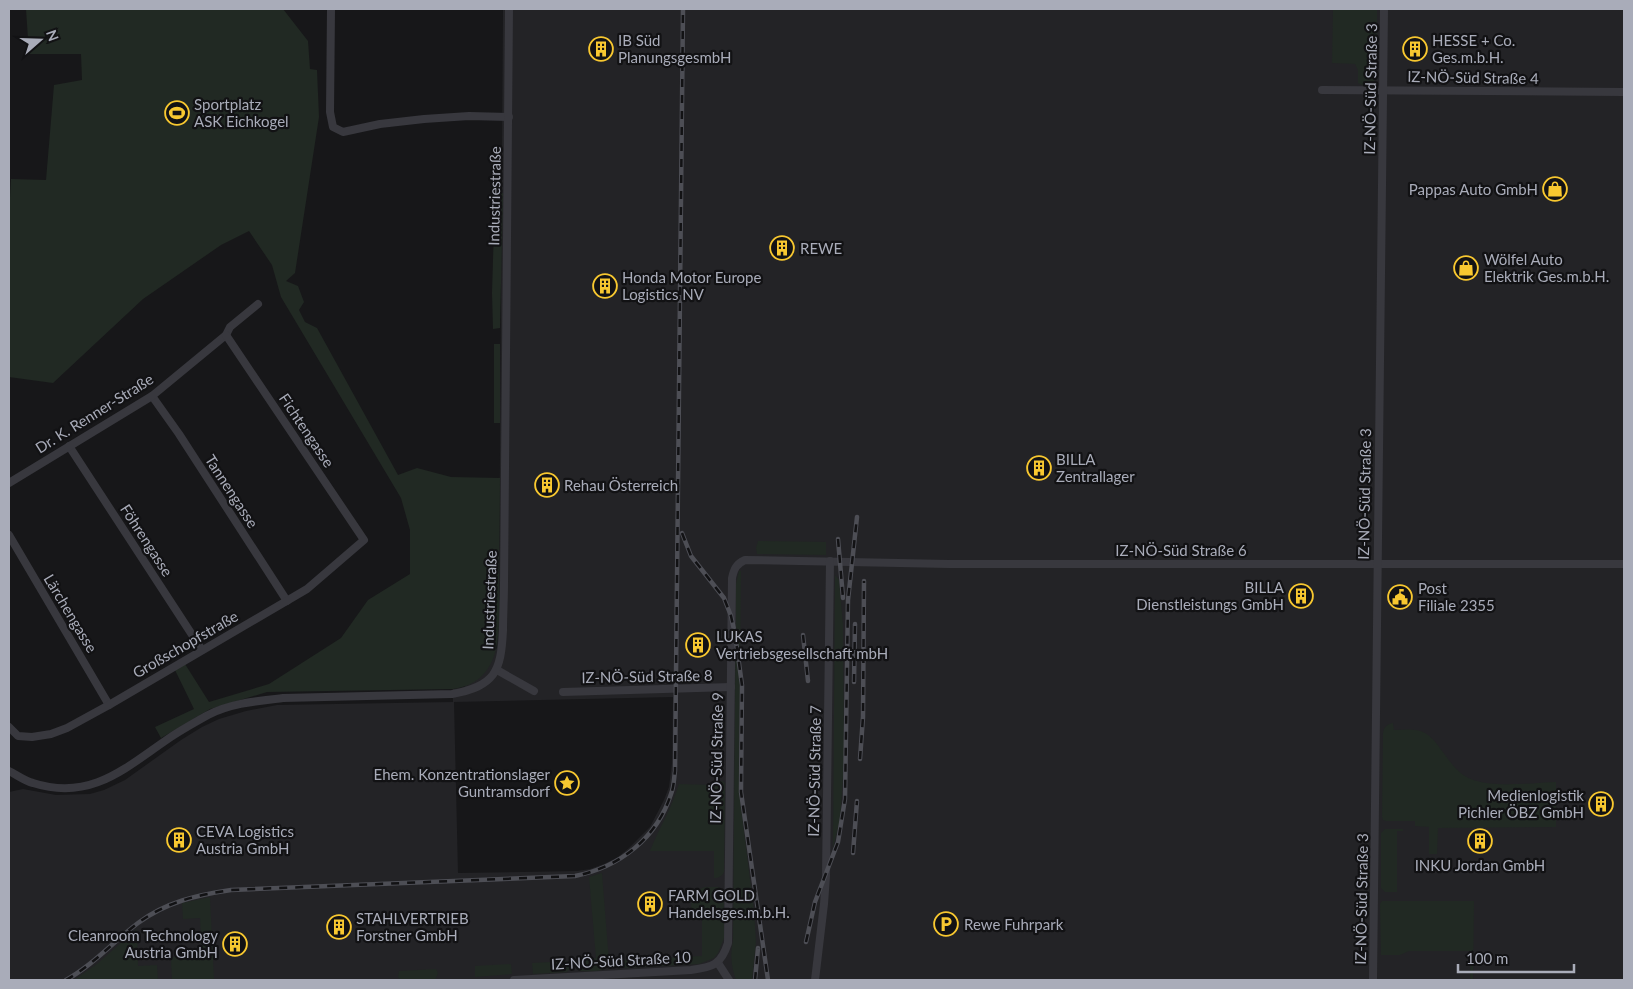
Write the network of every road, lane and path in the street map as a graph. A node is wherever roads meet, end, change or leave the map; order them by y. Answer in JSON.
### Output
{"nodes":[{"id":1,"x":331,"y":9,"type":"edge"},
{"id":2,"x":509,"y":9,"type":"edge"},
{"id":3,"x":1384,"y":9,"type":"edge"},
{"id":4,"x":1322,"y":90,"type":"dead end"},
{"id":5,"x":1384,"y":90,"type":"junction"},
{"id":6,"x":1624,"y":92,"type":"edge"},
{"id":7,"x":509,"y":117,"type":"junction"},
{"id":8,"x":258,"y":304,"type":"dead end"},
{"id":9,"x":226,"y":335,"type":"junction"},
{"id":10,"x":152,"y":396,"type":"junction"},
{"id":11,"x":69,"y":446,"type":"junction"},
{"id":12,"x":9,"y":483,"type":"edge"},
{"id":13,"x":9,"y":534,"type":"edge"},
{"id":14,"x":364,"y":540,"type":"joint"},
{"id":15,"x":830,"y":561,"type":"junction"},
{"id":16,"x":738,"y":564,"type":"joint"},
{"id":17,"x":1624,"y":564,"type":"edge"},
{"id":18,"x":1377,"y":565,"type":"junction"},
{"id":19,"x":287,"y":601,"type":"junction"},
{"id":20,"x":202,"y":650,"type":"junction"},
{"id":21,"x":497,"y":670,"type":"junction"},
{"id":22,"x":731,"y":688,"type":"junction"},
{"id":23,"x":534,"y":691,"type":"dead end"},
{"id":24,"x":563,"y":692,"type":"dead end"},
{"id":25,"x":109,"y":705,"type":"junction"},
{"id":26,"x":9,"y":727,"type":"edge"},
{"id":27,"x":9,"y":771,"type":"edge"},
{"id":28,"x":718,"y":963,"type":"junction"},
{"id":29,"x":514,"y":980,"type":"edge"},
{"id":30,"x":729,"y":980,"type":"edge"},
{"id":31,"x":815,"y":980,"type":"edge"},
{"id":32,"x":1374,"y":980,"type":"edge"}],
"edges":[{"from":1,"to":7,"type":"street"},
{"from":2,"to":7,"type":"street","name":"Industriestraße"},
{"from":3,"to":5,"type":"street","name":"IZ-NÖ-Süd Straße 3"},
{"from":4,"to":5,"type":"street","name":"IZ-NÖ-Süd Straße 4"},
{"from":5,"to":6,"type":"street","name":"IZ-NÖ-Süd Straße 4"},
{"from":5,"to":18,"type":"street","name":"IZ-NÖ-Süd Straße 3"},
{"from":7,"to":21,"type":"street","name":"Industriestraße"},
{"from":8,"to":9,"type":"street","name":"Dr. K. Renner-Straße"},
{"from":9,"to":10,"type":"street","name":"Dr. K. Renner-Straße"},
{"from":9,"to":14,"type":"street","name":"Fichtengasse"},
{"from":10,"to":11,"type":"street","name":"Dr. K. Renner-Straße"},
{"from":10,"to":19,"type":"street","name":"Tannengasse"},
{"from":11,"to":12,"type":"street","name":"Dr. K. Renner-Straße"},
{"from":11,"to":20,"type":"street","name":"Föhrengasse"},
{"from":13,"to":25,"type":"street","name":"Lärchengasse"},
{"from":14,"to":19,"type":"street","name":"Großschopfstraße"},
{"from":15,"to":16,"type":"street","name":"IZ-NÖ-Süd Straße 6"},
{"from":15,"to":18,"type":"street","name":"IZ-NÖ-Süd Straße 6"},
{"from":15,"to":31,"type":"street","name":"IZ-NÖ-Süd Straße 7"},
{"from":16,"to":22,"type":"street","name":"IZ-NÖ-Süd Straße 9"},
{"from":17,"to":18,"type":"street","name":"IZ-NÖ-Süd Straße 6"},
{"from":18,"to":32,"type":"street","name":"IZ-NÖ-Süd Straße 3"},
{"from":19,"to":20,"type":"street","name":"Großschopfstraße"},
{"from":20,"to":25,"type":"street","name":"Großschopfstraße"},
{"from":21,"to":23,"type":"street"},
{"from":21,"to":27,"type":"street","name":"Industriestraße"},
{"from":22,"to":24,"type":"street","name":"IZ-NÖ-Süd Straße 8"},
{"from":22,"to":28,"type":"street","name":"IZ-NÖ-Süd Straße 9"},
{"from":25,"to":26,"type":"street","name":"Großschopfstraße"},
{"from":28,"to":29,"type":"street","name":"IZ-NÖ-Süd Straße 10"},
{"from":28,"to":30,"type":"street"}]}
